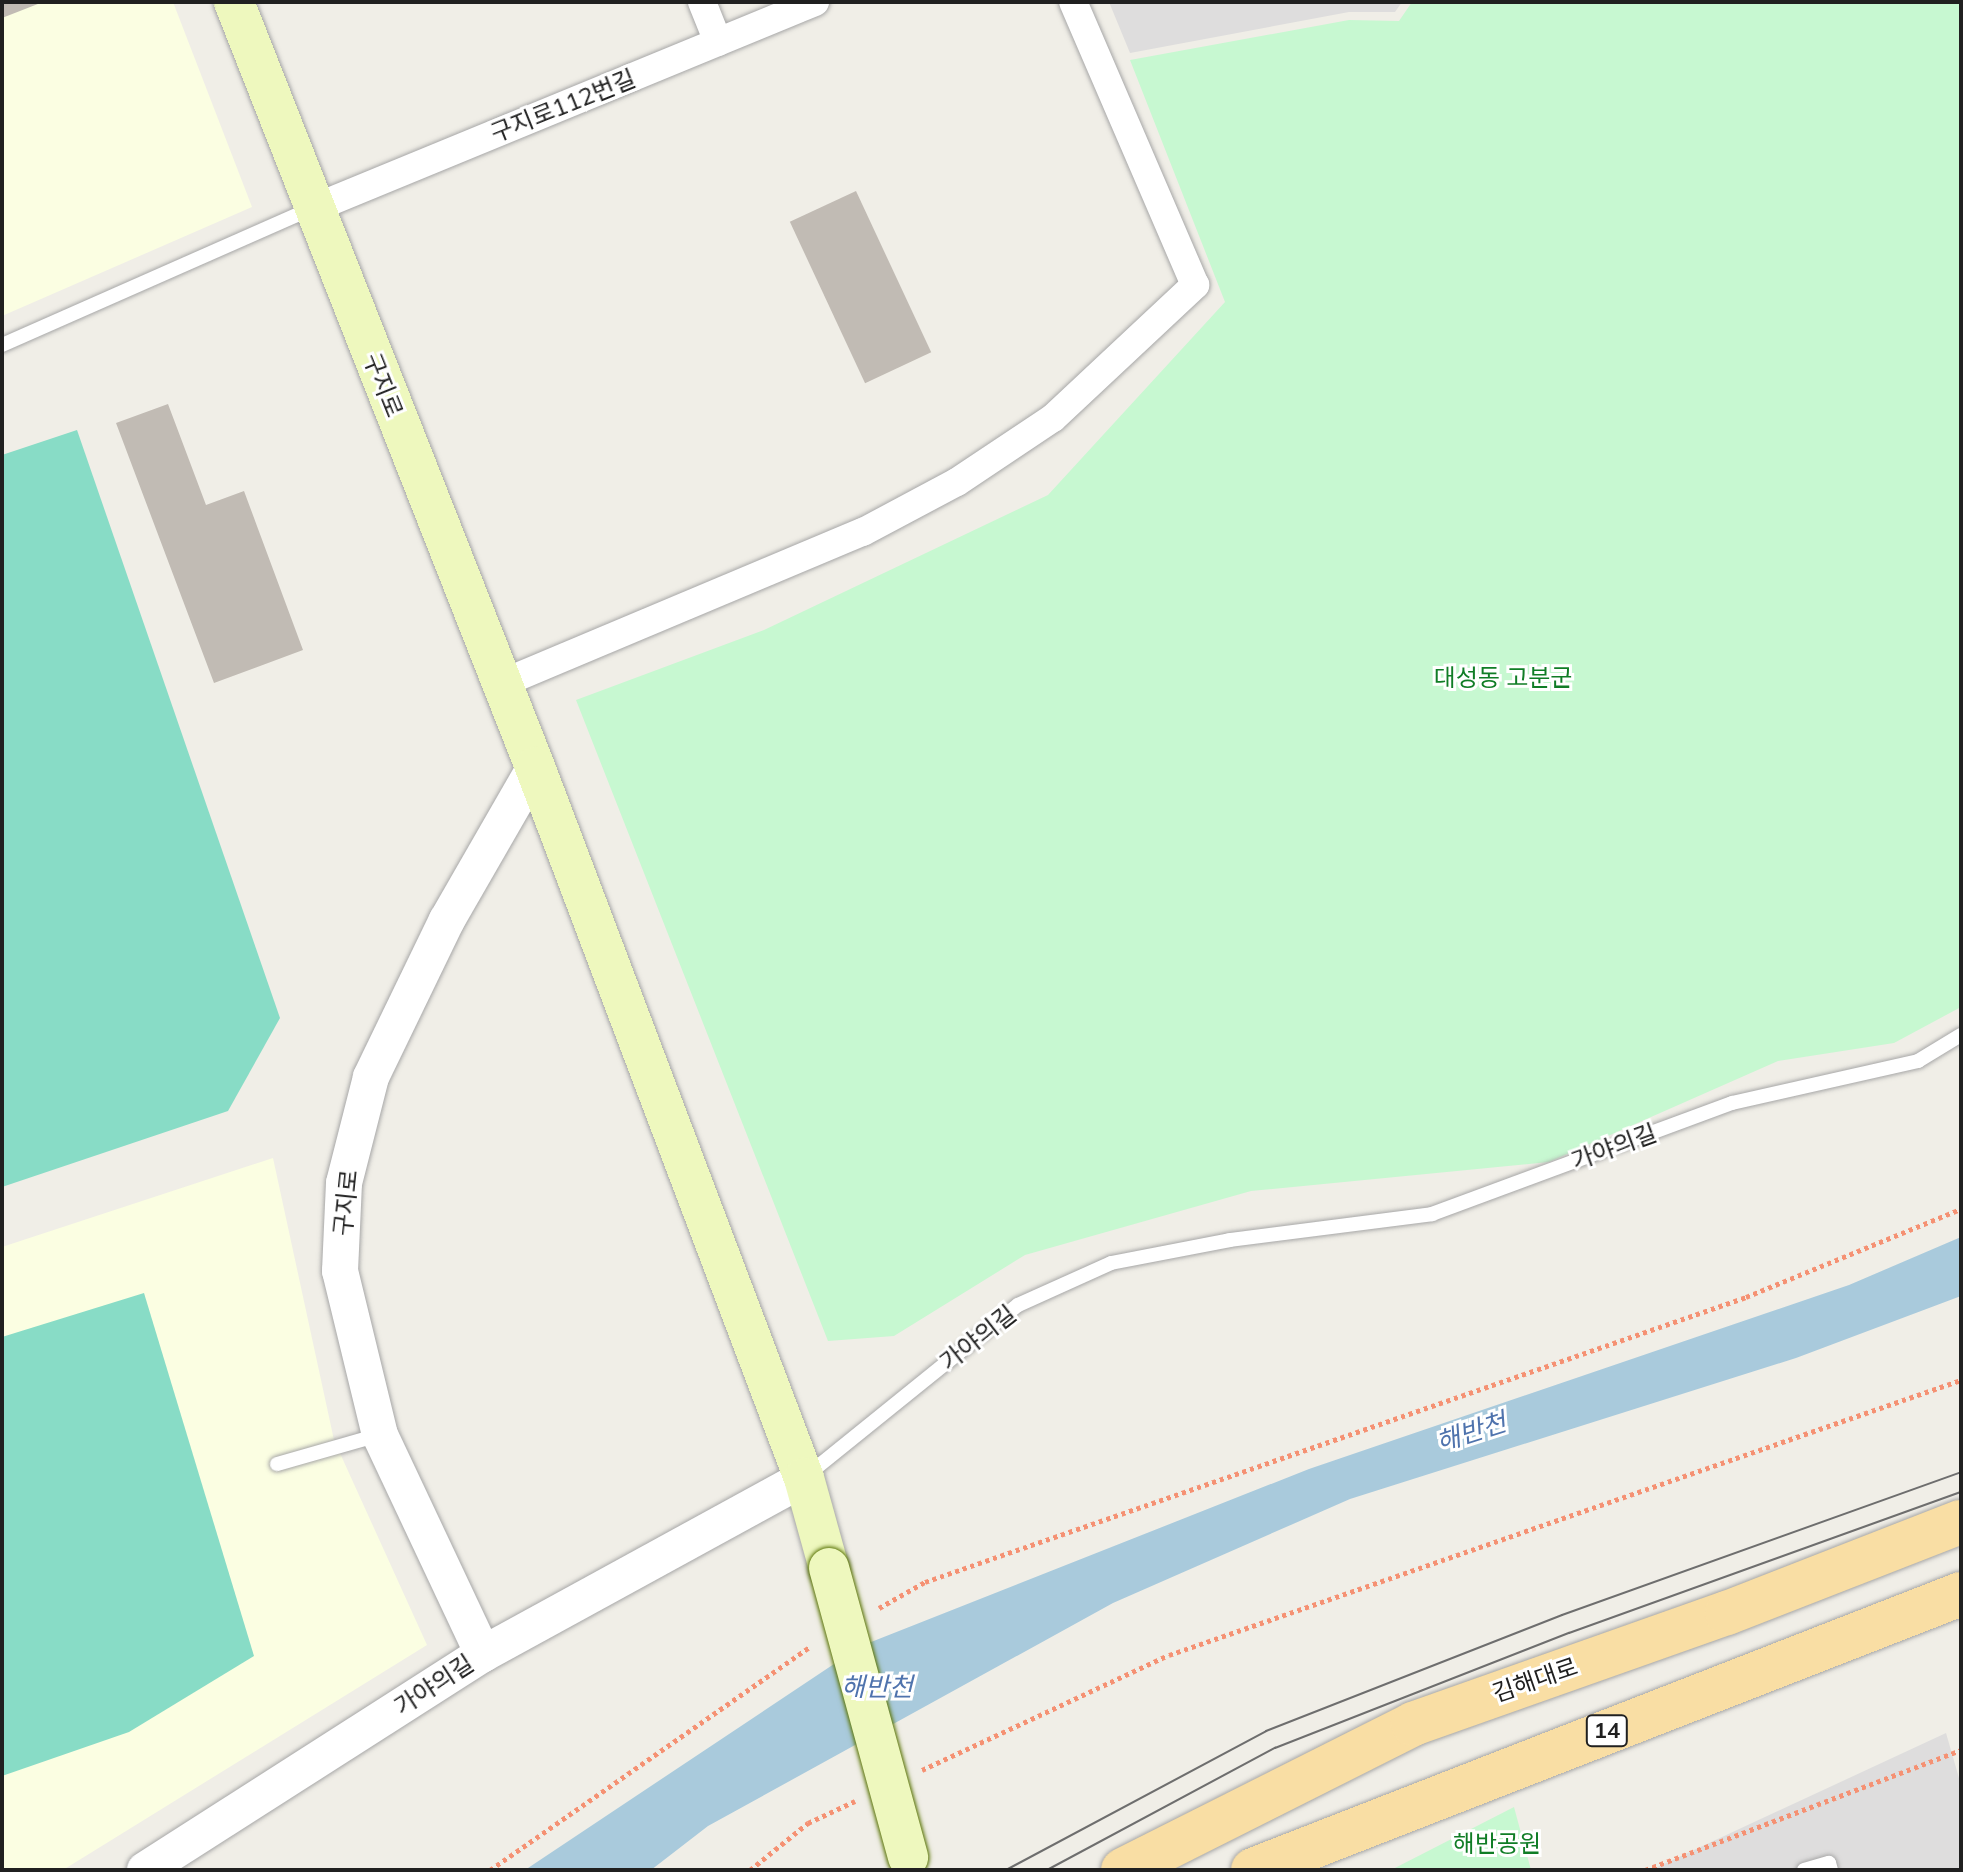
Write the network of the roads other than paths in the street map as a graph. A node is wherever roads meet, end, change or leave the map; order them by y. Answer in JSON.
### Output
{"nodes":[{"id":1,"x":234,"y":2,"type":"edge"},
{"id":2,"x":702,"y":2,"type":"edge"},
{"id":3,"x":815,"y":2,"type":"edge"},
{"id":4,"x":1073,"y":2,"type":"edge"},
{"id":5,"x":718,"y":42,"type":"junction"},
{"id":6,"x":312,"y":209,"type":"junction"},
{"id":7,"x":2,"y":345,"type":"edge"},
{"id":8,"x":503,"y":683,"type":"junction"},
{"id":9,"x":535,"y":767,"type":"junction"},
{"id":10,"x":1961,"y":1035,"type":"edge"},
{"id":11,"x":380,"y":1435,"type":"junction"},
{"id":12,"x":277,"y":1464,"type":"dead end"},
{"id":13,"x":804,"y":1478,"type":"junction"},
{"id":14,"x":1961,"y":1522,"type":"edge"},
{"id":15,"x":1961,"y":1594,"type":"edge"},
{"id":16,"x":483,"y":1654,"type":"junction"},
{"id":17,"x":910,"y":1863,"type":"edge"},
{"id":18,"x":145,"y":1870,"type":"edge"},
{"id":19,"x":1123,"y":1870,"type":"edge"},
{"id":20,"x":1253,"y":1870,"type":"edge"},
{"id":21,"x":1804,"y":1870,"type":"edge"},
{"id":22,"x":1831,"y":1870,"type":"edge"}],
"edges":[{"from":1,"to":6,"type":"main road","name":"구지로"},
{"from":2,"to":5,"type":"street"},
{"from":3,"to":5,"type":"street","name":"구지로112번길"},
{"from":4,"to":8,"type":"street"},
{"from":5,"to":6,"type":"street","name":"구지로112번길"},
{"from":6,"to":7,"type":"lane"},
{"from":6,"to":8,"type":"main road","name":"구지로"},
{"from":8,"to":9,"type":"main road","name":"구지로"},
{"from":9,"to":11,"type":"street","name":"구지로"},
{"from":9,"to":13,"type":"main road","name":"구지로"},
{"from":10,"to":13,"type":"lane","name":"가야의길"},
{"from":11,"to":12,"type":"lane"},
{"from":11,"to":16,"type":"street","name":"구지로"},
{"from":13,"to":16,"type":"street","name":"가야의길"},
{"from":13,"to":17,"type":"main road","name":"구지로","bridge":true},
{"from":14,"to":19,"type":"main road","name":"김해대로"},
{"from":15,"to":20,"type":"main road","number":"14"},
{"from":16,"to":18,"type":"street","name":"가야의길"},
{"from":21,"to":22,"type":"lane"}]}
